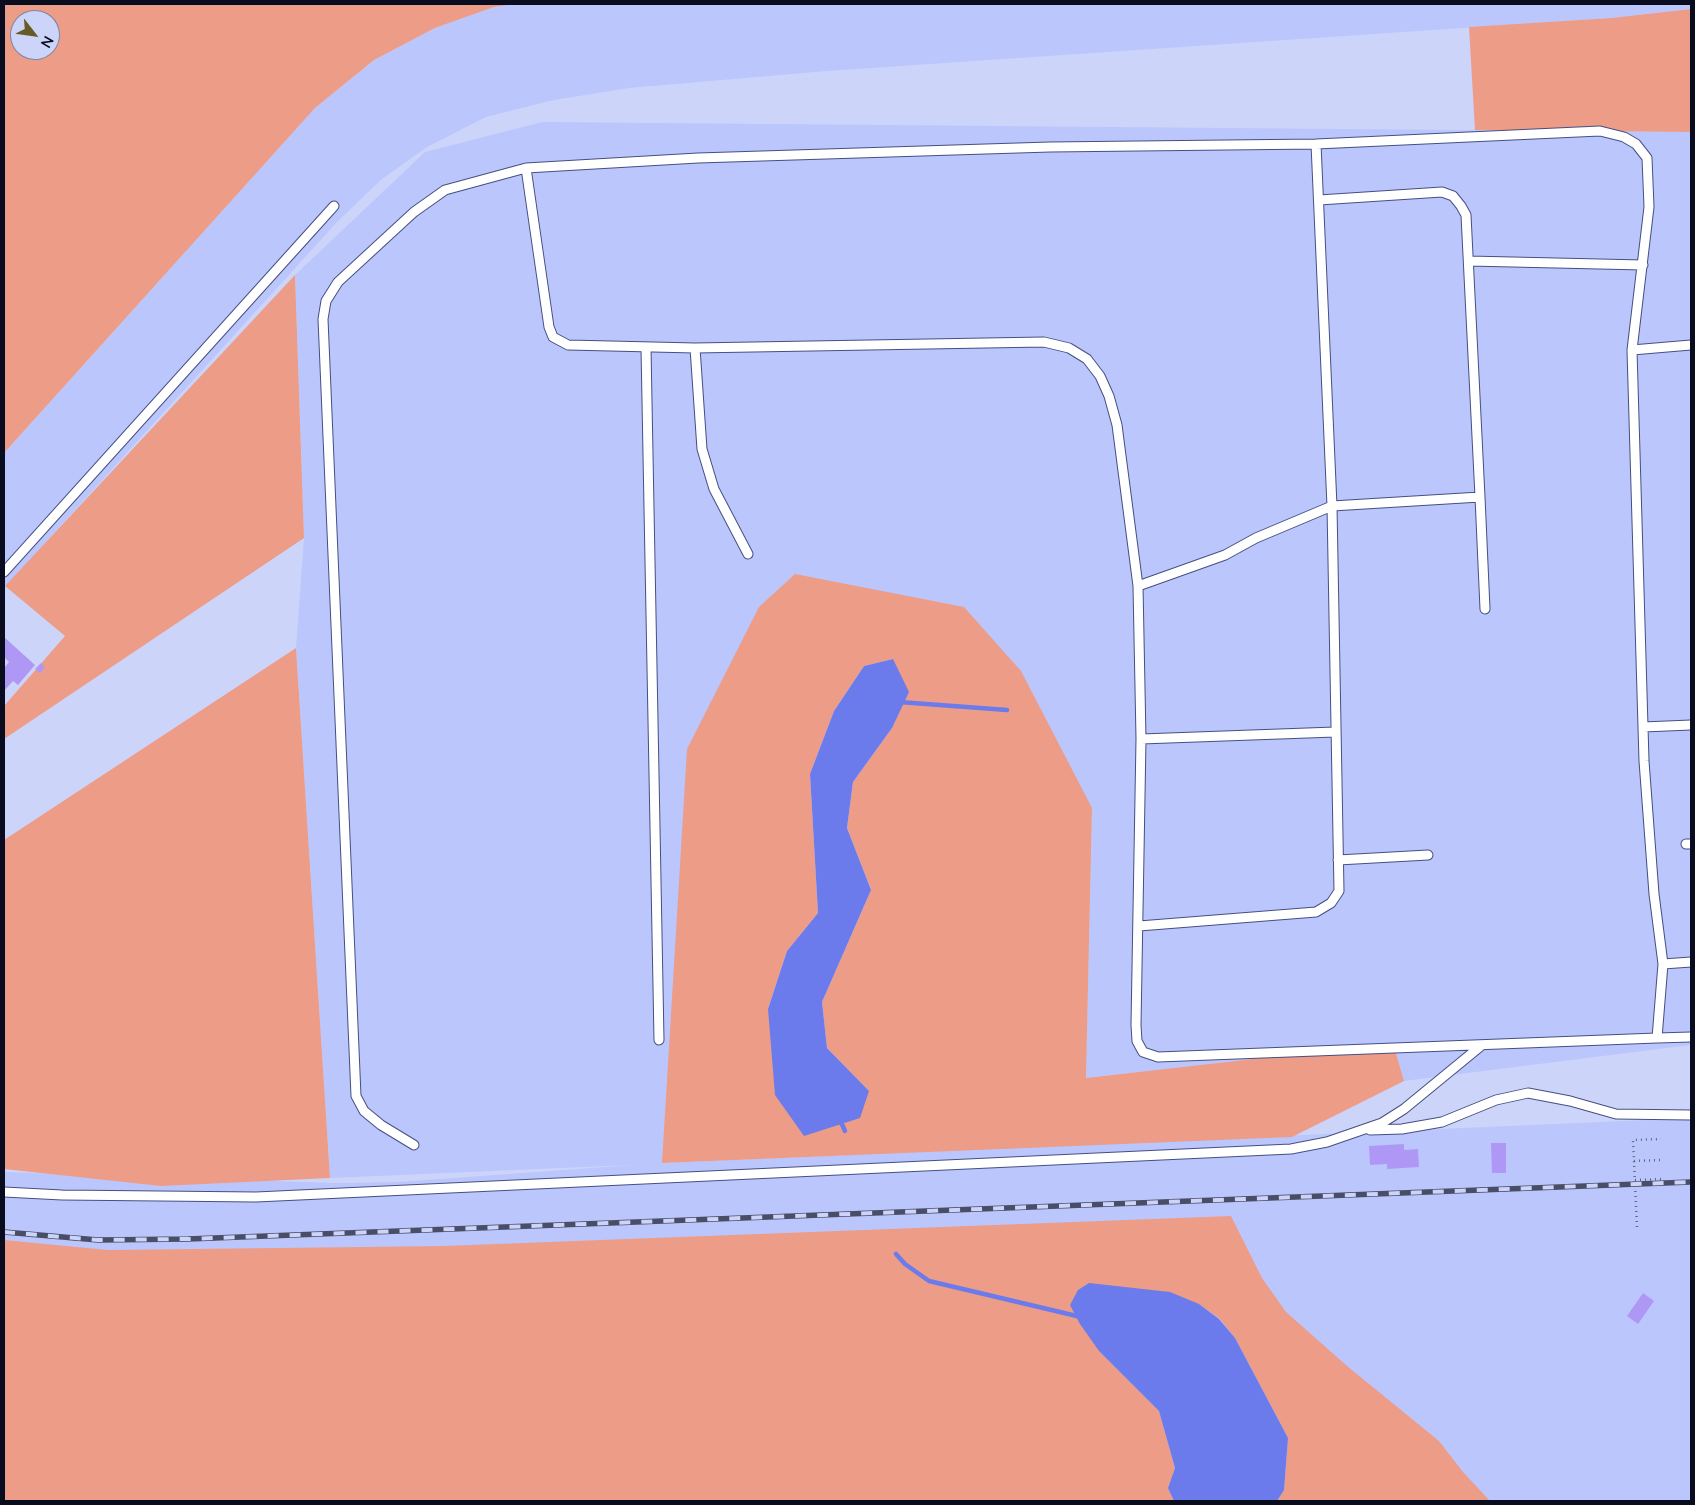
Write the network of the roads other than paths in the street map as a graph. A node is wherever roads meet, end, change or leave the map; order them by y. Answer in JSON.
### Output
{"nodes":[{"id":1,"x":1316,"y":144,"type":"junction"},
{"id":2,"x":526,"y":168,"type":"junction"},
{"id":3,"x":1319,"y":200,"type":"junction"},
{"id":4,"x":334,"y":206,"type":"dead end"},
{"id":5,"x":1469,"y":261,"type":"junction"},
{"id":6,"x":1643,"y":265,"type":"junction"},
{"id":7,"x":1691,"y":345,"type":"edge"},
{"id":8,"x":646,"y":348,"type":"junction"},
{"id":9,"x":695,"y":348,"type":"junction"},
{"id":10,"x":1632,"y":350,"type":"junction"},
{"id":11,"x":1480,"y":497,"type":"junction"},
{"id":12,"x":1332,"y":506,"type":"junction"},
{"id":13,"x":748,"y":554,"type":"dead end"},
{"id":14,"x":4,"y":572,"type":"edge"},
{"id":15,"x":1138,"y":586,"type":"junction"},
{"id":16,"x":1484,"y":609,"type":"dead end"},
{"id":17,"x":1691,"y":725,"type":"edge"},
{"id":18,"x":1643,"y":727,"type":"junction"},
{"id":19,"x":1335,"y":732,"type":"junction"},
{"id":20,"x":1141,"y":739,"type":"junction"},
{"id":21,"x":1428,"y":855,"type":"dead end"},
{"id":22,"x":1338,"y":860,"type":"junction"},
{"id":23,"x":1139,"y":926,"type":"junction"},
{"id":24,"x":1691,"y":962,"type":"edge"},
{"id":25,"x":1663,"y":964,"type":"junction"},
{"id":26,"x":1657,"y":1038,"type":"junction"},
{"id":27,"x":1691,"y":1038,"type":"edge"},
{"id":28,"x":659,"y":1040,"type":"dead end"},
{"id":29,"x":1482,"y":1045,"type":"junction"},
{"id":30,"x":1691,"y":1115,"type":"edge"},
{"id":31,"x":1365,"y":1130,"type":"junction"},
{"id":32,"x":414,"y":1145,"type":"dead end"},
{"id":33,"x":4,"y":1192,"type":"edge"}],
"edges":[{"from":1,"to":2,"type":"lane"},
{"from":1,"to":3,"type":"lane"},
{"from":1,"to":6,"type":"lane"},
{"from":2,"to":8,"type":"lane"},
{"from":2,"to":32,"type":"lane"},
{"from":3,"to":5,"type":"lane"},
{"from":3,"to":12,"type":"lane"},
{"from":4,"to":14,"type":"lane"},
{"from":5,"to":6,"type":"lane"},
{"from":5,"to":11,"type":"lane"},
{"from":6,"to":10,"type":"lane"},
{"from":7,"to":10,"type":"lane"},
{"from":8,"to":9,"type":"lane"},
{"from":8,"to":28,"type":"lane"},
{"from":9,"to":13,"type":"lane"},
{"from":9,"to":15,"type":"lane"},
{"from":10,"to":18,"type":"lane"},
{"from":11,"to":12,"type":"lane"},
{"from":11,"to":16,"type":"lane"},
{"from":12,"to":15,"type":"lane"},
{"from":12,"to":19,"type":"lane"},
{"from":15,"to":20,"type":"lane"},
{"from":17,"to":18,"type":"lane"},
{"from":18,"to":25,"type":"lane"},
{"from":19,"to":20,"type":"lane"},
{"from":19,"to":22,"type":"lane"},
{"from":20,"to":23,"type":"lane"},
{"from":21,"to":22,"type":"lane"},
{"from":22,"to":23,"type":"lane"},
{"from":23,"to":29,"type":"lane"},
{"from":24,"to":25,"type":"lane"},
{"from":25,"to":26,"type":"lane"},
{"from":26,"to":27,"type":"lane"},
{"from":26,"to":29,"type":"lane"},
{"from":29,"to":31,"type":"lane"},
{"from":30,"to":31,"type":"lane"},
{"from":31,"to":33,"type":"lane"}]}
